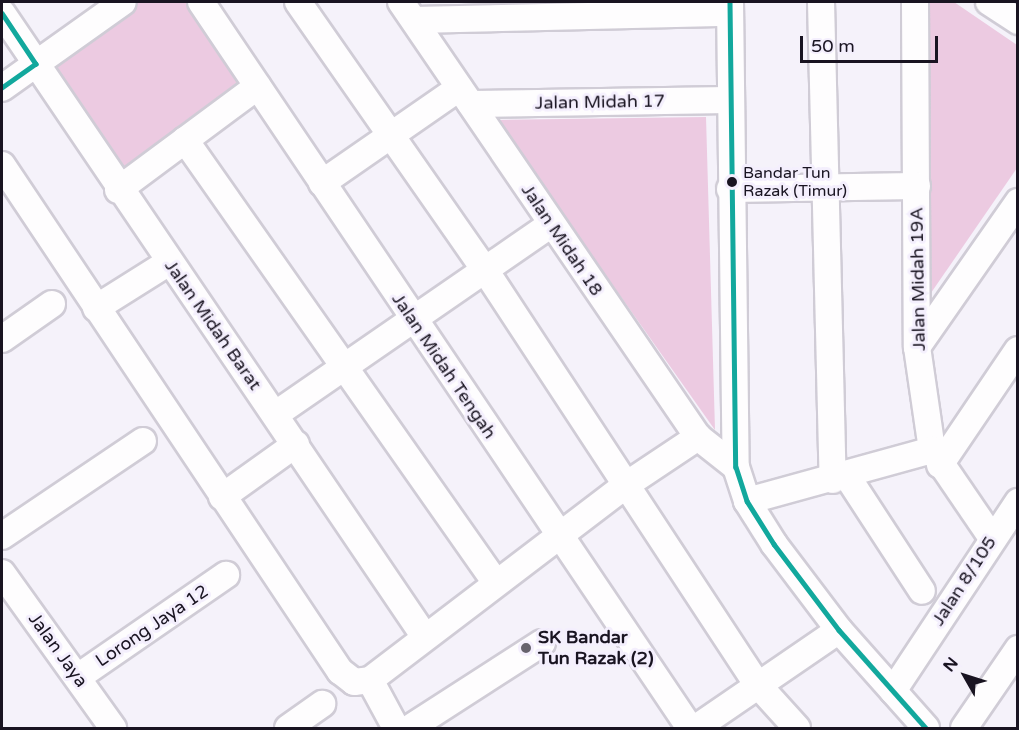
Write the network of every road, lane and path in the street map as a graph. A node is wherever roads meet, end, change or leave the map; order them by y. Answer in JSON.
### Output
{"nodes":[{"id":1,"x":201,"y":2,"type":"edge"},
{"id":2,"x":298,"y":2,"type":"edge"},
{"id":3,"x":821,"y":2,"type":"edge"},
{"id":4,"x":915,"y":2,"type":"edge"},
{"id":5,"x":989,"y":2,"type":"edge"},
{"id":6,"x":106,"y":6,"type":"edge"},
{"id":7,"x":730,"y":7,"type":"edge"},
{"id":8,"x":407,"y":11,"type":"edge"},
{"id":9,"x":2,"y":13,"type":"edge"},
{"id":10,"x":1017,"y":21,"type":"edge"},
{"id":11,"x":36,"y":64,"type":"junction"},
{"id":12,"x":258,"y":86,"type":"junction"},
{"id":13,"x":2,"y":88,"type":"edge"},
{"id":14,"x":465,"y":96,"type":"junction"},
{"id":15,"x":729,"y":100,"type":"junction"},
{"id":16,"x":389,"y":137,"type":"junction"},
{"id":17,"x":185,"y":140,"type":"junction"},
{"id":18,"x":2,"y":165,"type":"edge"},
{"id":19,"x":322,"y":183,"type":"junction"},
{"id":20,"x":917,"y":186,"type":"junction"},
{"id":21,"x":730,"y":189,"type":"junction"},
{"id":22,"x":824,"y":189,"type":"junction"},
{"id":23,"x":118,"y":190,"type":"junction"},
{"id":24,"x":1014,"y":214,"type":"edge"},
{"id":25,"x":550,"y":225,"type":"junction"},
{"id":26,"x":169,"y":262,"type":"junction"},
{"id":27,"x":485,"y":270,"type":"junction"},
{"id":28,"x":52,"y":304,"type":"dead end"},
{"id":29,"x":96,"y":308,"type":"junction"},
{"id":30,"x":413,"y":321,"type":"junction"},
{"id":31,"x":2,"y":339,"type":"edge"},
{"id":32,"x":917,"y":347,"type":"junction"},
{"id":33,"x":1017,"y":350,"type":"edge"},
{"id":34,"x":343,"y":368,"type":"junction"},
{"id":35,"x":276,"y":414,"type":"junction"},
{"id":36,"x":698,"y":437,"type":"junction"},
{"id":37,"x":143,"y":441,"type":"dead end"},
{"id":38,"x":296,"y":444,"type":"junction"},
{"id":39,"x":936,"y":458,"type":"junction"},
{"id":40,"x":736,"y":467,"type":"junction"},
{"id":41,"x":840,"y":478,"type":"junction"},
{"id":42,"x":626,"y":486,"type":"junction"},
{"id":43,"x":222,"y":497,"type":"junction"},
{"id":44,"x":747,"y":501,"type":"junction"},
{"id":45,"x":1017,"y":502,"type":"edge"},
{"id":46,"x":2,"y":536,"type":"edge"},
{"id":47,"x":557,"y":538,"type":"junction"},
{"id":48,"x":992,"y":538,"type":"junction"},
{"id":49,"x":2,"y":573,"type":"edge"},
{"id":50,"x":226,"y":575,"type":"dead end"},
{"id":51,"x":496,"y":583,"type":"junction"},
{"id":52,"x":922,"y":591,"type":"dead end"},
{"id":53,"x":839,"y":630,"type":"junction"},
{"id":54,"x":425,"y":637,"type":"junction"},
{"id":55,"x":542,"y":643,"type":"dead end"},
{"id":56,"x":1017,"y":649,"type":"edge"},
{"id":57,"x":78,"y":677,"type":"junction"},
{"id":58,"x":369,"y":680,"type":"junction"},
{"id":59,"x":758,"y":685,"type":"junction"},
{"id":60,"x":893,"y":691,"type":"junction"},
{"id":61,"x":322,"y":704,"type":"dead end"},
{"id":62,"x":113,"y":729,"type":"edge"},
{"id":63,"x":288,"y":729,"type":"edge"},
{"id":64,"x":396,"y":729,"type":"edge"},
{"id":65,"x":411,"y":729,"type":"edge"},
{"id":66,"x":690,"y":729,"type":"edge"},
{"id":67,"x":696,"y":729,"type":"edge"},
{"id":68,"x":797,"y":729,"type":"edge"},
{"id":69,"x":926,"y":729,"type":"edge"},
{"id":70,"x":964,"y":729,"type":"edge"}],
"edges":[{"from":1,"to":12,"type":"street","name":"Jalan Midah Tengah"},
{"from":2,"to":16,"type":"street"},
{"from":3,"to":22,"type":"street"},
{"from":4,"to":20,"type":"street","name":"Jalan Midah 19A"},
{"from":5,"to":10,"type":"street"},
{"from":6,"to":11,"type":"street"},
{"from":7,"to":8,"type":"street"},
{"from":7,"to":15,"type":"street"},
{"from":8,"to":14,"type":"street","name":"Jalan Midah 18"},
{"from":9,"to":11,"type":"street","name":"Jalan Midah Barat"},
{"from":11,"to":13,"type":"street"},
{"from":11,"to":23,"type":"street","name":"Jalan Midah Barat"},
{"from":12,"to":17,"type":"street"},
{"from":12,"to":19,"type":"street","name":"Jalan Midah Tengah"},
{"from":14,"to":15,"type":"street","name":"Jalan Midah 17"},
{"from":14,"to":16,"type":"street"},
{"from":14,"to":25,"type":"street","name":"Jalan Midah 18"},
{"from":15,"to":21,"type":"street"},
{"from":16,"to":19,"type":"street"},
{"from":16,"to":27,"type":"street"},
{"from":17,"to":23,"type":"street"},
{"from":17,"to":34,"type":"street"},
{"from":18,"to":29,"type":"street"},
{"from":19,"to":30,"type":"street","name":"Jalan Midah Tengah"},
{"from":20,"to":22,"type":"street"},
{"from":20,"to":32,"type":"street","name":"Jalan Midah 19A"},
{"from":21,"to":22,"type":"street"},
{"from":21,"to":40,"type":"street"},
{"from":22,"to":41,"type":"street"},
{"from":23,"to":26,"type":"street","name":"Jalan Midah Barat"},
{"from":24,"to":32,"type":"street"},
{"from":25,"to":27,"type":"street"},
{"from":25,"to":36,"type":"street","name":"Jalan Midah 18"},
{"from":26,"to":29,"type":"street"},
{"from":26,"to":35,"type":"street","name":"Jalan Midah Barat"},
{"from":27,"to":30,"type":"street"},
{"from":27,"to":42,"type":"street"},
{"from":28,"to":31,"type":"street"},
{"from":29,"to":43,"type":"street"},
{"from":30,"to":34,"type":"street"},
{"from":30,"to":47,"type":"street","name":"Jalan Midah Tengah"},
{"from":32,"to":39,"type":"street","name":"Jalan Midah 19A"},
{"from":33,"to":39,"type":"street"},
{"from":34,"to":35,"type":"street"},
{"from":34,"to":51,"type":"street"},
{"from":35,"to":38,"type":"street","name":"Jalan Midah Barat"},
{"from":36,"to":40,"type":"street","name":"Jalan Midah 18"},
{"from":36,"to":42,"type":"street"},
{"from":37,"to":46,"type":"street"},
{"from":38,"to":43,"type":"street"},
{"from":38,"to":54,"type":"street","name":"Jalan Midah Barat"},
{"from":39,"to":41,"type":"street"},
{"from":39,"to":48,"type":"street","name":"Jalan Midah 19A"},
{"from":40,"to":44,"type":"street"},
{"from":41,"to":44,"type":"street"},
{"from":41,"to":52,"type":"street"},
{"from":42,"to":47,"type":"street"},
{"from":42,"to":59,"type":"street"},
{"from":43,"to":58,"type":"street"},
{"from":44,"to":53,"type":"street"},
{"from":45,"to":48,"type":"street","name":"Jalan 8/105"},
{"from":47,"to":51,"type":"street"},
{"from":47,"to":66,"type":"street","name":"Jalan Midah Tengah"},
{"from":48,"to":60,"type":"street","name":"Jalan 8/105"},
{"from":49,"to":57,"type":"street","name":"Jalan Jaya"},
{"from":50,"to":57,"type":"street","name":"Lorong Jaya 12"},
{"from":51,"to":54,"type":"street"},
{"from":53,"to":59,"type":"street"},
{"from":53,"to":60,"type":"street"},
{"from":54,"to":58,"type":"street"},
{"from":55,"to":65,"type":"street"},
{"from":56,"to":70,"type":"street"},
{"from":57,"to":62,"type":"street","name":"Jalan Jaya"},
{"from":58,"to":64,"type":"street"},
{"from":59,"to":67,"type":"street"},
{"from":59,"to":68,"type":"street"},
{"from":60,"to":69,"type":"street"},
{"from":61,"to":63,"type":"street"}]}
